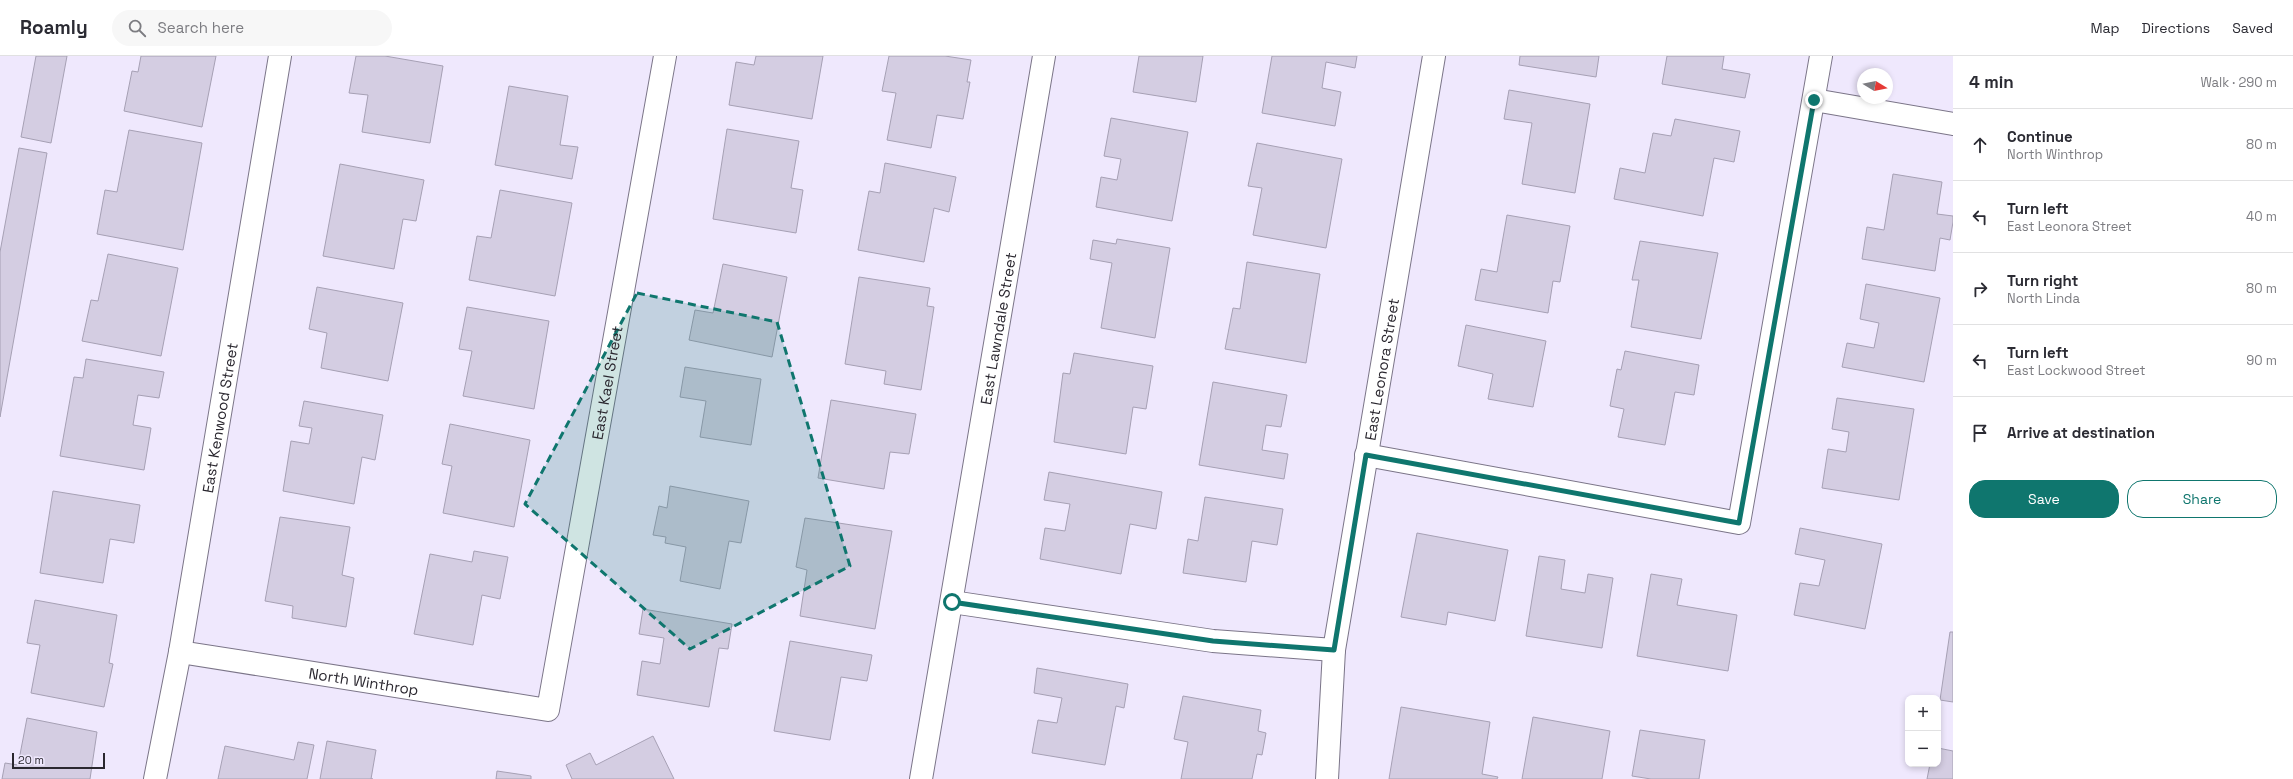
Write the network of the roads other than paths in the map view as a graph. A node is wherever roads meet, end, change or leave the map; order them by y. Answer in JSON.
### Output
{"nodes":[{"id":1,"x":280,"y":56,"type":"edge"},
{"id":2,"x":665,"y":56,"type":"edge"},
{"id":3,"x":1044,"y":56,"type":"edge"},
{"id":4,"x":1434,"y":56,"type":"edge"},
{"id":5,"x":1821,"y":56,"type":"edge"},
{"id":6,"x":1814,"y":100,"type":"junction"},
{"id":7,"x":1953,"y":124,"type":"edge"},
{"id":8,"x":1366,"y":455,"type":"junction"},
{"id":9,"x":952,"y":602,"type":"junction"},
{"id":10,"x":1334,"y":650,"type":"junction"},
{"id":11,"x":180,"y":652,"type":"junction"},
{"id":12,"x":548,"y":710,"type":"joint"},
{"id":13,"x":155,"y":779,"type":"edge"},
{"id":14,"x":921,"y":779,"type":"edge"},
{"id":15,"x":1327,"y":779,"type":"edge"}],
"edges":[{"from":1,"to":11,"type":"street","name":"East Kenwood Street"},
{"from":2,"to":12,"type":"street","name":"East Kael Street"},
{"from":3,"to":9,"type":"street","name":"East Lawndale Street"},
{"from":4,"to":8,"type":"street","name":"East Leonora Street"},
{"from":5,"to":6,"type":"street"},
{"from":6,"to":7,"type":"street"},
{"from":6,"to":8,"type":"street"},
{"from":8,"to":10,"type":"street","name":"East Leonora Street"},
{"from":9,"to":10,"type":"street"},
{"from":9,"to":14,"type":"street","name":"East Lawndale Street"},
{"from":10,"to":15,"type":"street","name":"East Leonora Street"},
{"from":11,"to":12,"type":"street","name":"North Winthrop"},
{"from":11,"to":13,"type":"street","name":"East Kenwood Street"}]}
